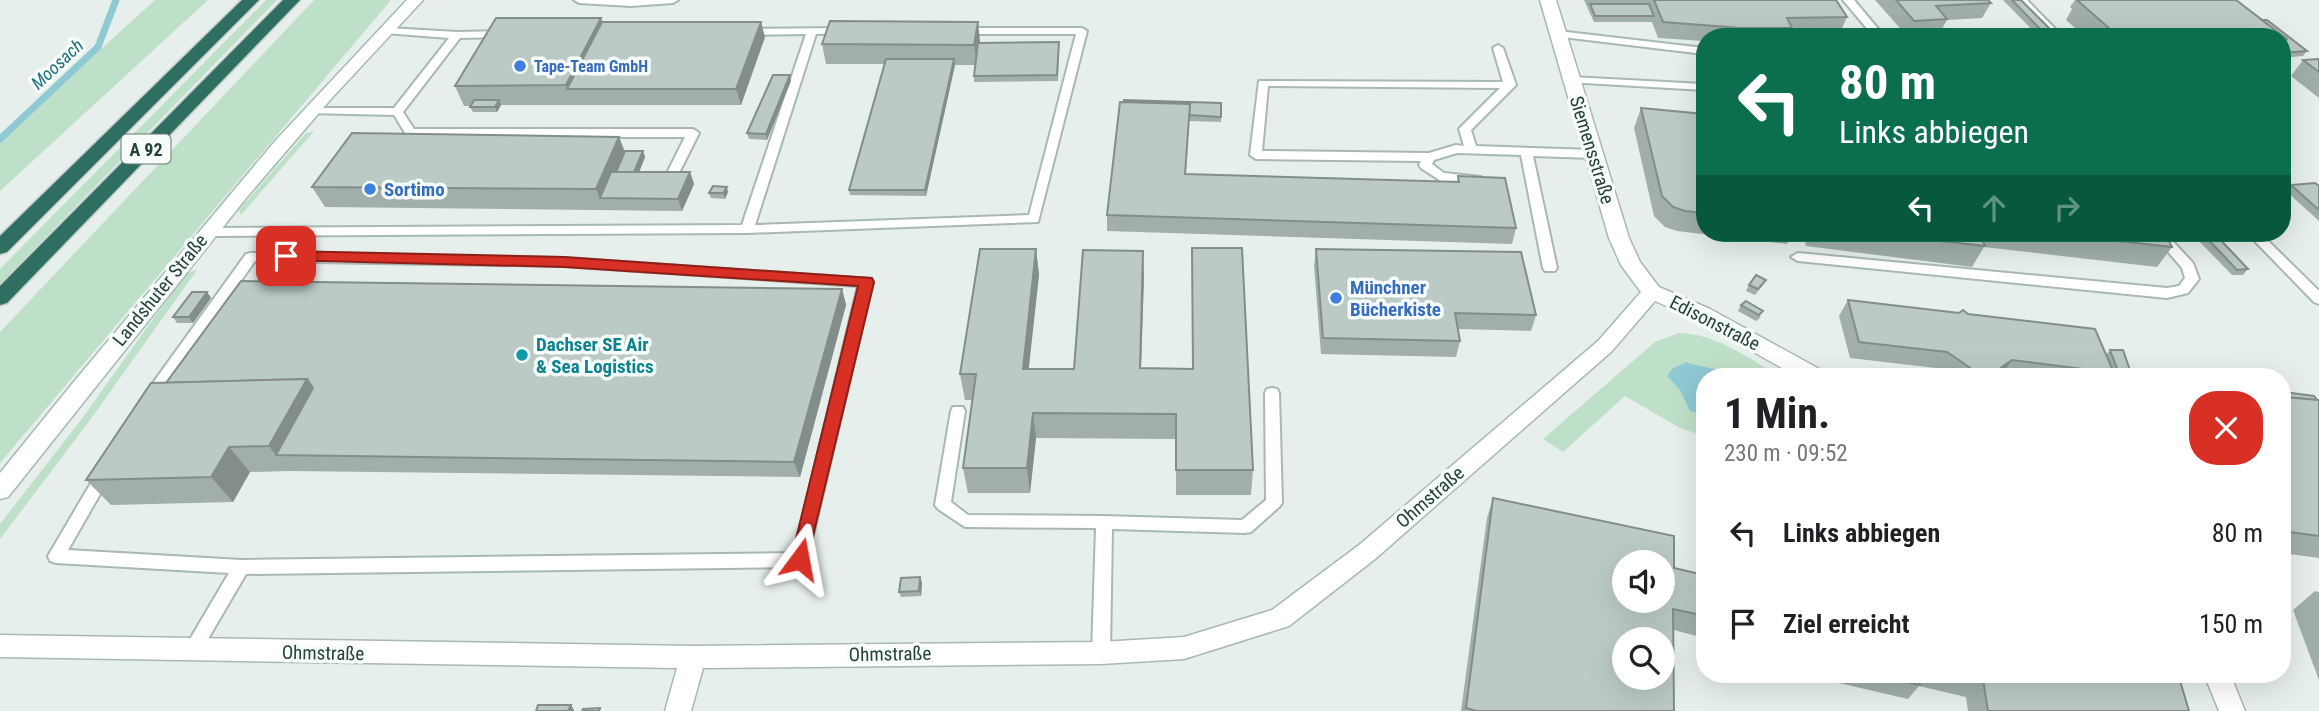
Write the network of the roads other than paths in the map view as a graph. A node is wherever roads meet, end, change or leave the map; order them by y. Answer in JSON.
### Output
{"nodes":[{"id":1,"x":251,"y":0,"type":"edge"},
{"id":2,"x":292,"y":0,"type":"edge"},
{"id":3,"x":399,"y":0,"type":"edge"},
{"id":4,"x":415,"y":0,"type":"edge"},
{"id":5,"x":579,"y":0,"type":"edge"},
{"id":6,"x":673,"y":0,"type":"edge"},
{"id":7,"x":1548,"y":0,"type":"edge"},
{"id":8,"x":1848,"y":0,"type":"edge"},
{"id":9,"x":2021,"y":0,"type":"edge"},
{"id":10,"x":1872,"y":28,"type":"edge"},
{"id":11,"x":2049,"y":28,"type":"edge"},
{"id":12,"x":389,"y":31,"type":"junction"},
{"id":13,"x":812,"y":31,"type":"junction"},
{"id":14,"x":852,"y":31,"type":"edge"},
{"id":15,"x":947,"y":31,"type":"edge"},
{"id":16,"x":730,"y":32,"type":"edge"},
{"id":17,"x":512,"y":34,"type":"edge"},
{"id":18,"x":1558,"y":34,"type":"junction"},
{"id":19,"x":457,"y":35,"type":"junction"},
{"id":20,"x":1498,"y":48,"type":"dead end"},
{"id":21,"x":1696,"y":50,"type":"edge"},
{"id":22,"x":1571,"y":80,"type":"junction"},
{"id":23,"x":1510,"y":85,"type":"junction"},
{"id":24,"x":1696,"y":87,"type":"edge"},
{"id":25,"x":326,"y":94,"type":"junction"},
{"id":26,"x":312,"y":111,"type":"junction"},
{"id":27,"x":397,"y":112,"type":"junction"},
{"id":28,"x":1471,"y":149,"type":"junction"},
{"id":29,"x":1526,"y":151,"type":"junction"},
{"id":30,"x":1593,"y":154,"type":"junction"},
{"id":31,"x":1429,"y":157,"type":"junction"},
{"id":32,"x":673,"y":173,"type":"edge"},
{"id":33,"x":1488,"y":182,"type":"edge"},
{"id":34,"x":747,"y":229,"type":"junction"},
{"id":35,"x":208,"y":232,"type":"junction"},
{"id":36,"x":2166,"y":242,"type":"edge"},
{"id":37,"x":2262,"y":242,"type":"edge"},
{"id":38,"x":0,"y":247,"type":"edge"},
{"id":39,"x":1798,"y":257,"type":"dead end"},
{"id":40,"x":1550,"y":268,"type":"dead end"},
{"id":41,"x":1652,"y":292,"type":"junction"},
{"id":42,"x":0,"y":298,"type":"edge"},
{"id":43,"x":2319,"y":299,"type":"edge"},
{"id":44,"x":1799,"y":368,"type":"edge"},
{"id":45,"x":1272,"y":393,"type":"dead end"},
{"id":46,"x":958,"y":411,"type":"dead end"},
{"id":47,"x":138,"y":416,"type":"edge"},
{"id":48,"x":111,"y":462,"type":"edge"},
{"id":49,"x":0,"y":490,"type":"edge"},
{"id":50,"x":1104,"y":522,"type":"junction"},
{"id":51,"x":242,"y":567,"type":"junction"},
{"id":52,"x":0,"y":646,"type":"edge"},
{"id":53,"x":192,"y":651,"type":"junction"},
{"id":54,"x":1101,"y":653,"type":"junction"},
{"id":55,"x":693,"y":657,"type":"junction"},
{"id":56,"x":2221,"y":683,"type":"edge"},
{"id":57,"x":678,"y":711,"type":"edge"},
{"id":58,"x":2232,"y":711,"type":"edge"}],
"edges":[{"from":1,"to":38,"type":"highway","number":"A 92"},
{"from":2,"to":42,"type":"highway","number":"A 92"},
{"from":3,"to":25,"type":"street","name":"Landshuter Straße"},
{"from":4,"to":12,"type":"street","name":"Landshuter Straße"},
{"from":5,"to":6,"type":"lane"},
{"from":7,"to":18,"type":"street","name":"Siemensstraße"},
{"from":8,"to":10,"type":"lane"},
{"from":9,"to":11,"type":"lane"},
{"from":12,"to":19,"type":"lane"},
{"from":12,"to":25,"type":"street","name":"Landshuter Straße"},
{"from":13,"to":14,"type":"lane"},
{"from":13,"to":16,"type":"lane"},
{"from":13,"to":34,"type":"lane"},
{"from":15,"to":34,"type":"lane"},
{"from":17,"to":19,"type":"lane"},
{"from":18,"to":21,"type":"lane"},
{"from":18,"to":22,"type":"street","name":"Siemensstraße"},
{"from":19,"to":27,"type":"lane"},
{"from":20,"to":23,"type":"lane"},
{"from":22,"to":24,"type":"lane"},
{"from":22,"to":30,"type":"street","name":"Siemensstraße"},
{"from":23,"to":28,"type":"lane"},
{"from":23,"to":31,"type":"lane"},
{"from":25,"to":26,"type":"street","name":"Landshuter Straße"},
{"from":26,"to":27,"type":"lane"},
{"from":26,"to":35,"type":"street","name":"Landshuter Straße"},
{"from":27,"to":32,"type":"lane"},
{"from":28,"to":29,"type":"lane"},
{"from":28,"to":31,"type":"lane"},
{"from":29,"to":30,"type":"lane"},
{"from":29,"to":40,"type":"lane"},
{"from":30,"to":41,"type":"street","name":"Siemensstraße"},
{"from":31,"to":33,"type":"lane"},
{"from":34,"to":35,"type":"lane"},
{"from":35,"to":49,"type":"street","name":"Landshuter Straße"},
{"from":36,"to":39,"type":"lane"},
{"from":37,"to":43,"type":"lane"},
{"from":41,"to":44,"type":"street","name":"Edisonstraße"},
{"from":41,"to":54,"type":"street","name":"Ohmstraße"},
{"from":45,"to":50,"type":"lane"},
{"from":46,"to":50,"type":"lane"},
{"from":47,"to":51,"type":"lane"},
{"from":48,"to":51,"type":"lane"},
{"from":50,"to":54,"type":"lane"},
{"from":51,"to":53,"type":"lane"},
{"from":52,"to":53,"type":"street","name":"Ohmstraße"},
{"from":53,"to":55,"type":"street","name":"Ohmstraße"},
{"from":54,"to":55,"type":"street","name":"Ohmstraße"},
{"from":55,"to":57,"type":"street"},
{"from":56,"to":58,"type":"street"}]}
